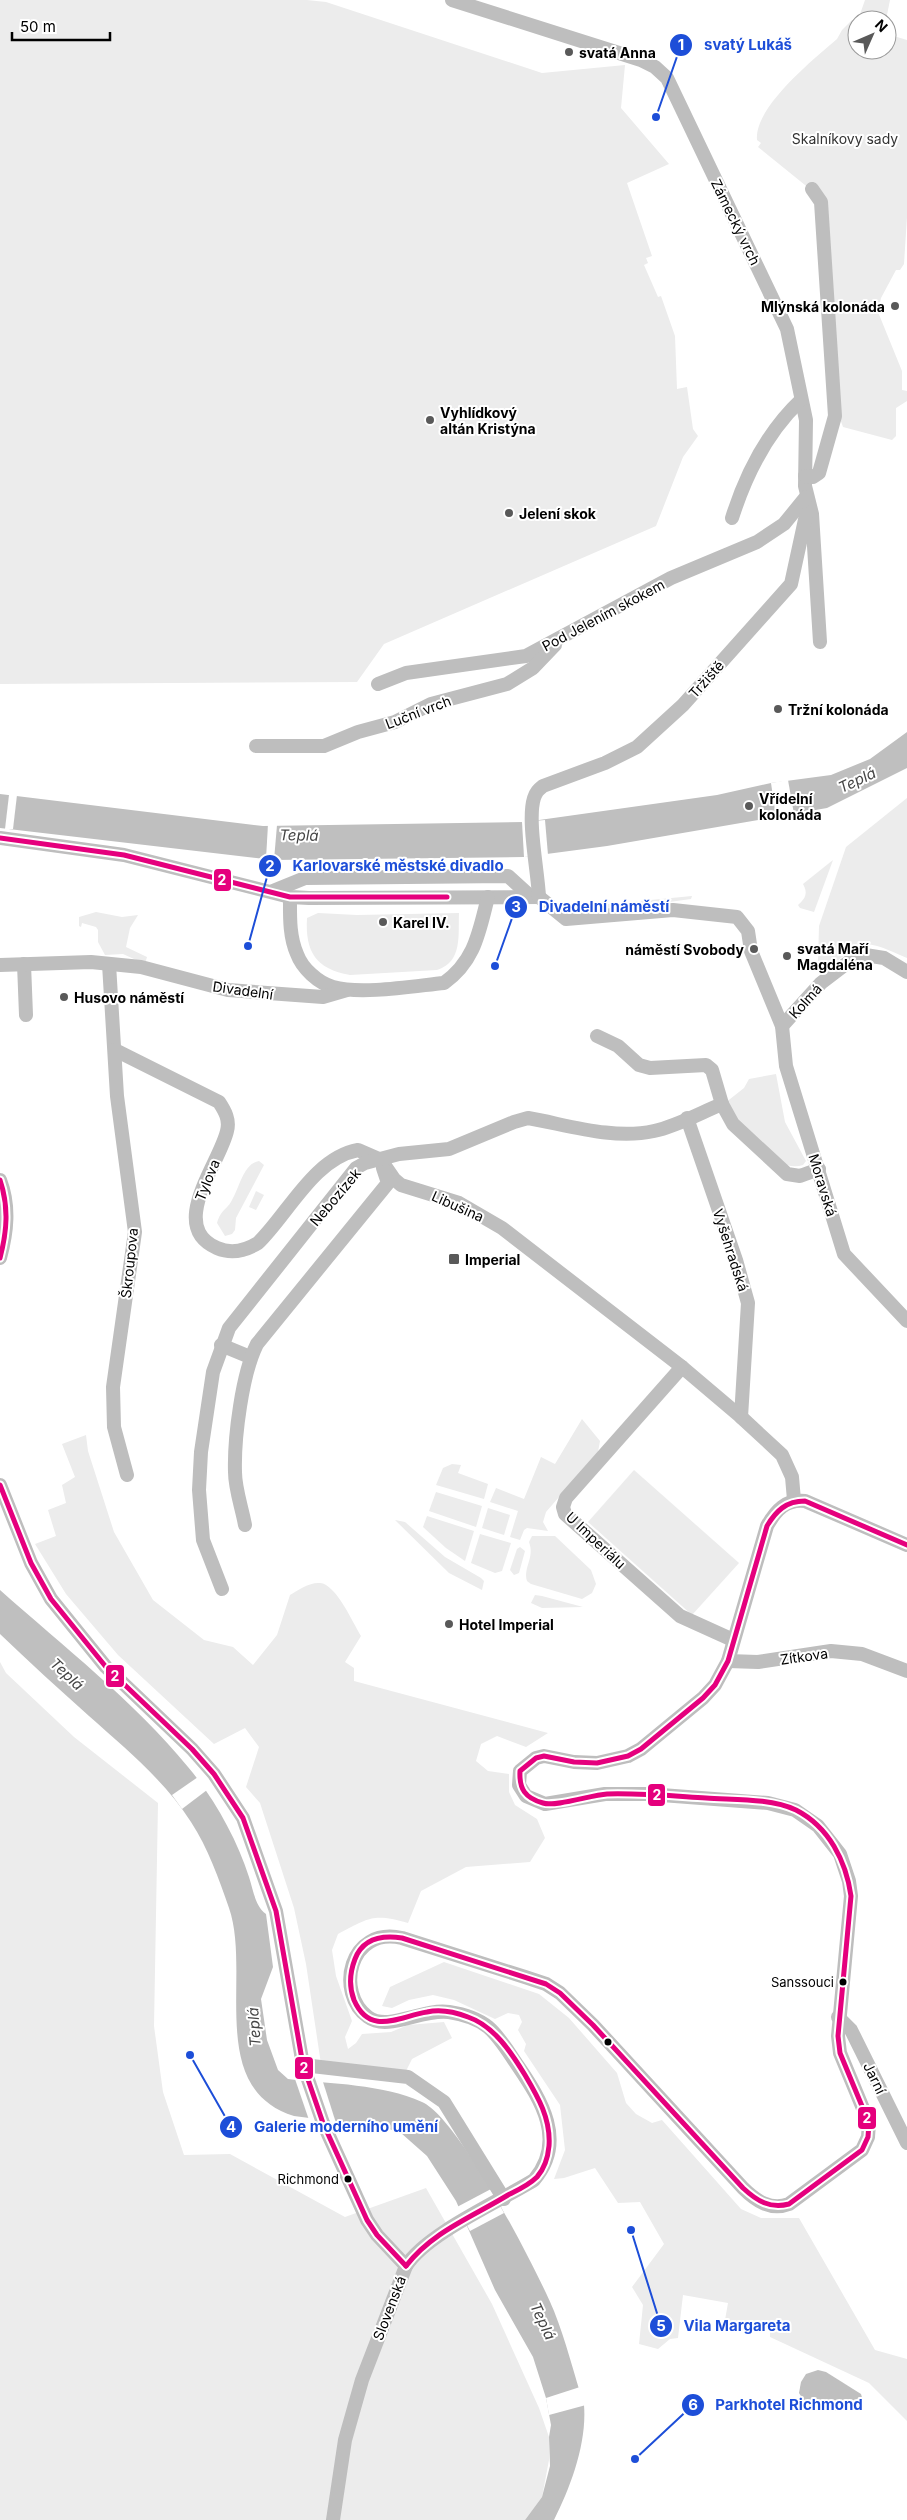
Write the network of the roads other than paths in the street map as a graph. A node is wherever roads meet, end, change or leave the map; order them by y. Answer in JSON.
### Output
{"nodes":[{"id":1,"x":452,"y":0,"type":"edge"},
{"id":2,"x":812,"y":189,"type":"dead end"},
{"id":3,"x":801,"y":400,"type":"junction"},
{"id":4,"x":805,"y":476,"type":"junction"},
{"id":5,"x":806,"y":497,"type":"junction"},
{"id":6,"x":732,"y":518,"type":"dead end"},
{"id":7,"x":564,"y":636,"type":"junction"},
{"id":8,"x":820,"y":642,"type":"dead end"},
{"id":9,"x":378,"y":684,"type":"dead end"},
{"id":10,"x":256,"y":746,"type":"dead end"},
{"id":11,"x":0,"y":838,"type":"edge"},
{"id":12,"x":274,"y":891,"type":"junction"},
{"id":13,"x":290,"y":896,"type":"junction"},
{"id":14,"x":535,"y":896,"type":"junction"},
{"id":15,"x":488,"y":897,"type":"junction"},
{"id":16,"x":24,"y":964,"type":"junction"},
{"id":17,"x":109,"y":964,"type":"junction"},
{"id":18,"x":0,"y":965,"type":"edge"},
{"id":19,"x":907,"y":972,"type":"edge"},
{"id":20,"x":348,"y":990,"type":"junction"},
{"id":21,"x":26,"y":1015,"type":"dead end"},
{"id":22,"x":782,"y":1026,"type":"junction"},
{"id":23,"x":597,"y":1036,"type":"dead end"},
{"id":24,"x":115,"y":1050,"type":"junction"},
{"id":25,"x":722,"y":1104,"type":"junction"},
{"id":26,"x":687,"y":1118,"type":"junction"},
{"id":27,"x":381,"y":1160,"type":"junction"},
{"id":28,"x":819,"y":1169,"type":"junction"},
{"id":29,"x":0,"y":1180,"type":"edge"},
{"id":30,"x":0,"y":1258,"type":"edge"},
{"id":31,"x":907,"y":1321,"type":"edge"},
{"id":32,"x":221,"y":1345,"type":"junction"},
{"id":33,"x":250,"y":1357,"type":"junction"},
{"id":34,"x":682,"y":1367,"type":"junction"},
{"id":35,"x":741,"y":1417,"type":"junction"},
{"id":36,"x":127,"y":1475,"type":"dead end"},
{"id":37,"x":0,"y":1485,"type":"edge"},
{"id":38,"x":794,"y":1500,"type":"junction"},
{"id":39,"x":245,"y":1525,"type":"dead end"},
{"id":40,"x":907,"y":1545,"type":"edge"},
{"id":41,"x":222,"y":1589,"type":"dead end"},
{"id":42,"x":733,"y":1640,"type":"junction"},
{"id":43,"x":728,"y":1661,"type":"junction"},
{"id":44,"x":907,"y":1671,"type":"edge"},
{"id":45,"x":838,"y":2017,"type":"junction"},
{"id":46,"x":303,"y":2065,"type":"junction"},
{"id":47,"x":907,"y":2143,"type":"edge"},
{"id":48,"x":501,"y":2200,"type":"junction"},
{"id":49,"x":406,"y":2266,"type":"junction"},
{"id":50,"x":333,"y":2520,"type":"edge"}],
"edges":[{"from":1,"to":3,"type":"street","name":"Zámecký vrch"},
{"from":2,"to":4,"type":"street"},
{"from":3,"to":4,"type":"street","name":"Zámecký vrch"},
{"from":3,"to":6,"type":"street"},
{"from":4,"to":5,"type":"street","name":"Zámecký vrch"},
{"from":5,"to":7,"type":"street","name":"Pod Jelením skokem"},
{"from":5,"to":8,"type":"street","name":"Zámecký vrch"},
{"from":5,"to":14,"type":"street","name":"Tržiště"},
{"from":7,"to":9,"type":"street","name":"Pod Jelením skokem"},
{"from":7,"to":10,"type":"street","name":"Luční vrch"},
{"from":11,"to":12,"type":"street"},
{"from":12,"to":13,"type":"street"},
{"from":12,"to":14,"type":"street"},
{"from":13,"to":15,"type":"street"},
{"from":13,"to":20,"type":"street"},
{"from":14,"to":15,"type":"street"},
{"from":14,"to":22,"type":"street"},
{"from":15,"to":20,"type":"street"},
{"from":16,"to":17,"type":"street"},
{"from":16,"to":18,"type":"street"},
{"from":16,"to":21,"type":"street"},
{"from":17,"to":20,"type":"street","name":"Divadelní"},
{"from":17,"to":24,"type":"street"},
{"from":19,"to":22,"type":"street","name":"Kolmá"},
{"from":22,"to":28,"type":"street","name":"Moravská"},
{"from":23,"to":25,"type":"street"},
{"from":24,"to":27,"type":"street","name":"Tylova"},
{"from":24,"to":36,"type":"street","name":"Škroupova"},
{"from":25,"to":26,"type":"street"},
{"from":25,"to":28,"type":"street"},
{"from":26,"to":27,"type":"street"},
{"from":26,"to":35,"type":"street","name":"Vyšehradská"},
{"from":27,"to":32,"type":"street","name":"Nebozízek"},
{"from":27,"to":33,"type":"street"},
{"from":27,"to":34,"type":"street","name":"Libušina"},
{"from":28,"to":31,"type":"street","name":"Moravská"},
{"from":29,"to":30,"type":"street"},
{"from":32,"to":33,"type":"street"},
{"from":32,"to":41,"type":"street","name":"Nebozízek"},
{"from":33,"to":39,"type":"street"},
{"from":34,"to":35,"type":"street","name":"Libušina"},
{"from":34,"to":42,"type":"street","name":"U Imperiálu"},
{"from":35,"to":38,"type":"street","name":"Libušina"},
{"from":37,"to":46,"type":"street","name":"Slovenská"},
{"from":38,"to":40,"type":"street"},
{"from":38,"to":42,"type":"street"},
{"from":42,"to":43,"type":"street"},
{"from":43,"to":44,"type":"street","name":"Zítkova"},
{"from":43,"to":45,"type":"street"},
{"from":45,"to":47,"type":"street","name":"Jarní"},
{"from":45,"to":48,"type":"street"},
{"from":46,"to":48,"type":"street"},
{"from":46,"to":49,"type":"street","name":"Slovenská"},
{"from":48,"to":49,"type":"street"},
{"from":49,"to":50,"type":"street","name":"Slovenská"}]}
